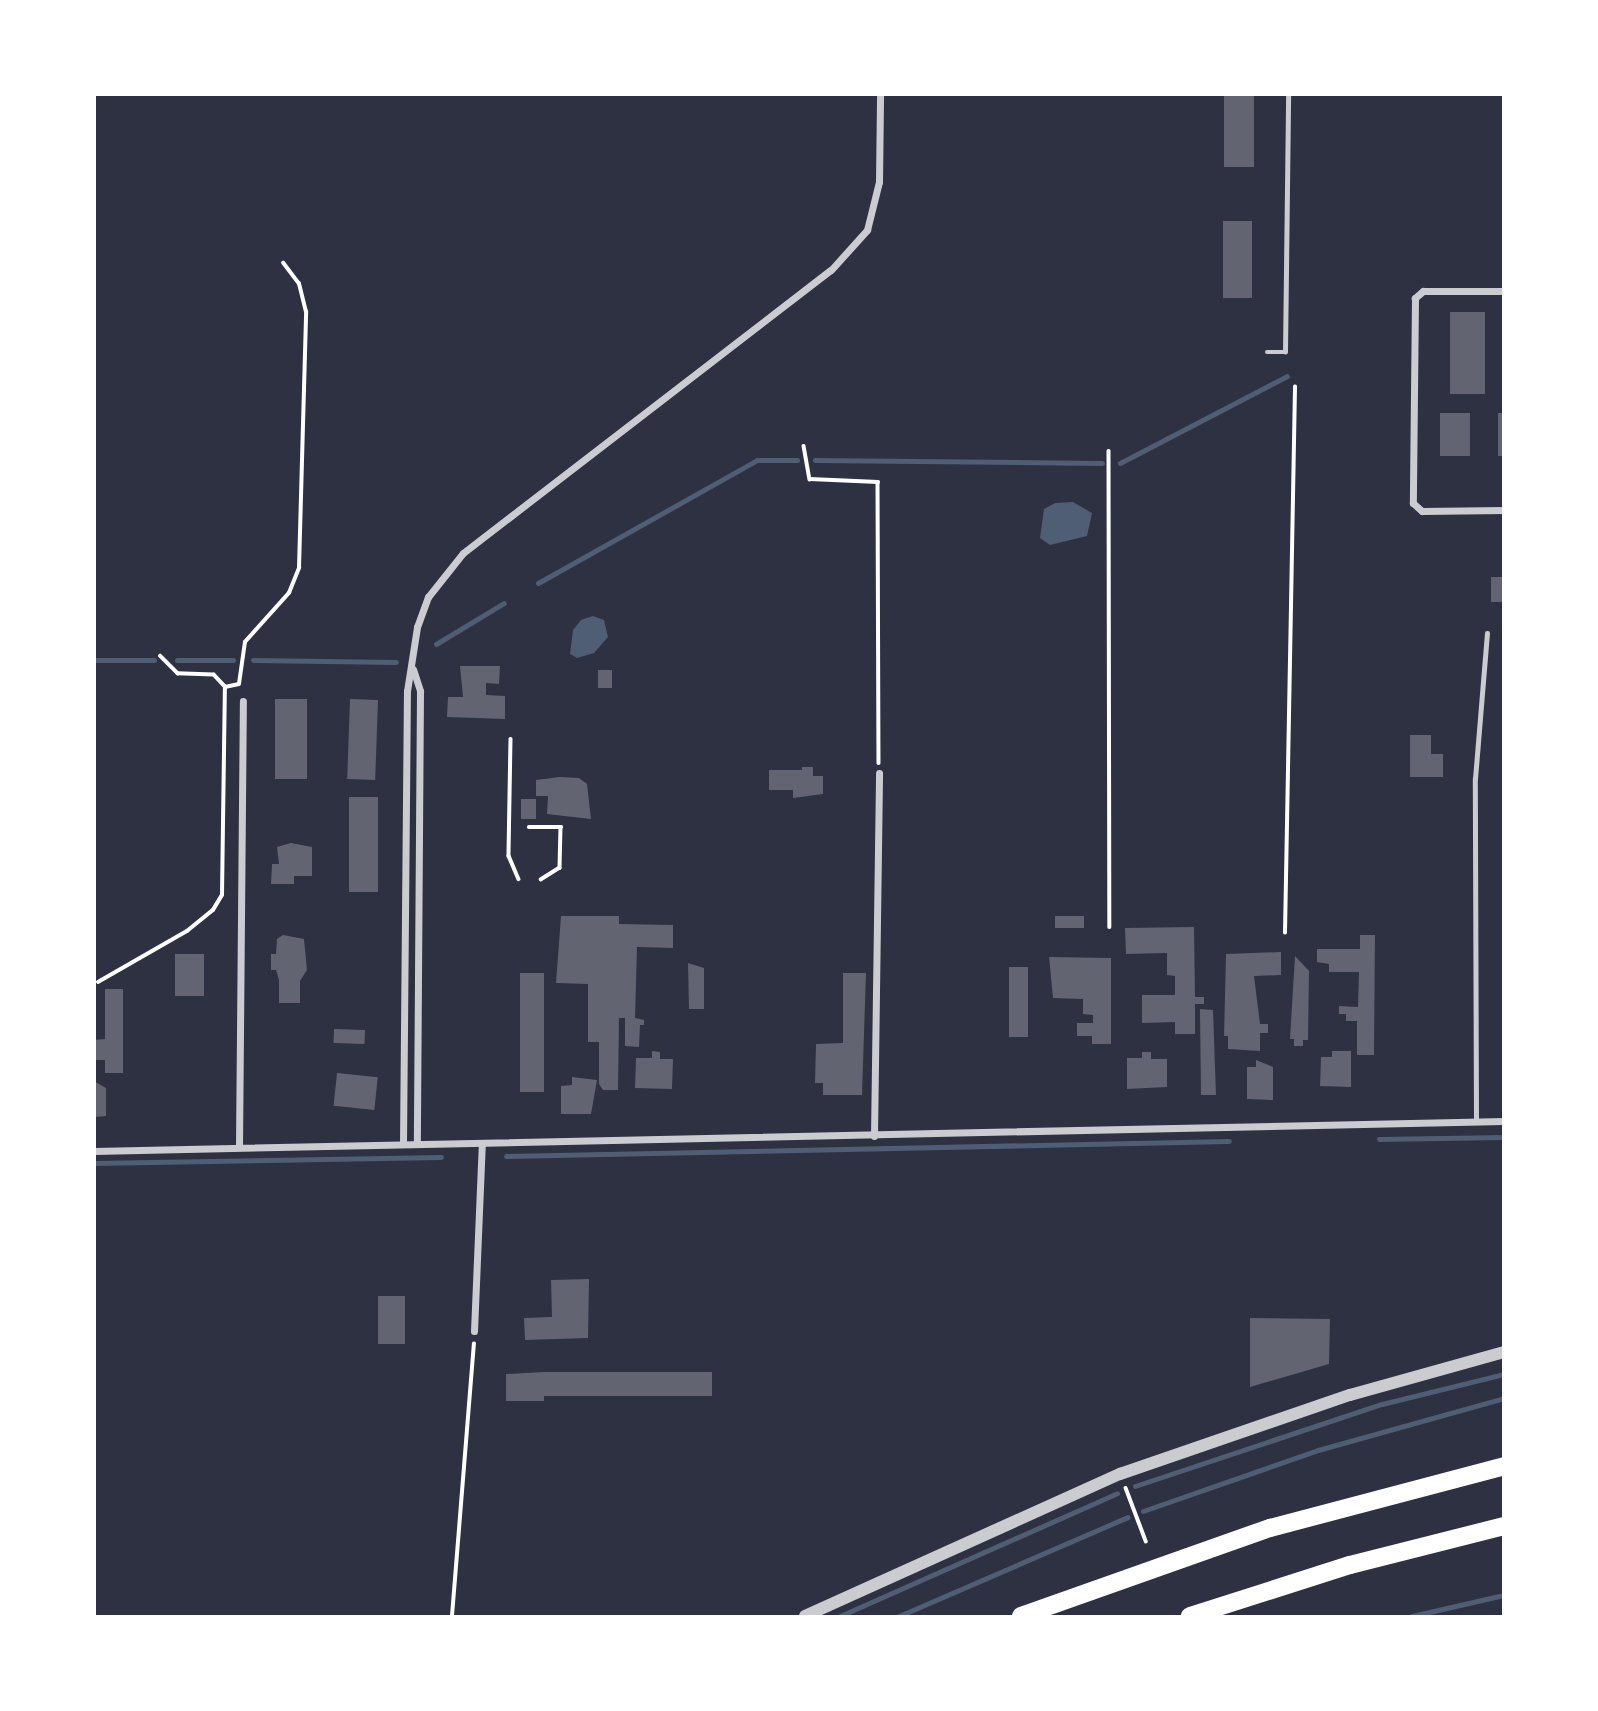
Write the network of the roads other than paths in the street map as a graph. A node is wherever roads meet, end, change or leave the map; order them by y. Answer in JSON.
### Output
{"nodes":[{"id":1,"x":880,"y":94,"type":"edge"},
{"id":2,"x":1287,"y":94,"type":"edge"},
{"id":3,"x":1503,"y":291,"type":"edge"},
{"id":4,"x":1267,"y":352,"type":"dead end"},
{"id":5,"x":1503,"y":510,"type":"edge"},
{"id":6,"x":1487,"y":633,"type":"dead end"},
{"id":7,"x":413,"y":669,"type":"junction"},
{"id":8,"x":243,"y":701,"type":"dead end"},
{"id":9,"x":879,"y":772,"type":"road end"},
{"id":10,"x":1503,"y":1121,"type":"edge"},
{"id":11,"x":1476,"y":1122,"type":"junction"},
{"id":12,"x":874,"y":1136,"type":"junction"},
{"id":13,"x":482,"y":1143,"type":"junction"},
{"id":14,"x":402,"y":1144,"type":"junction"},
{"id":15,"x":417,"y":1144,"type":"junction"},
{"id":16,"x":239,"y":1147,"type":"junction"},
{"id":17,"x":94,"y":1151,"type":"edge"},
{"id":18,"x":474,"y":1331,"type":"road end"},
{"id":19,"x":1503,"y":1352,"type":"edge"},
{"id":20,"x":1503,"y":1466,"type":"edge"},
{"id":21,"x":1503,"y":1526,"type":"edge"},
{"id":22,"x":805,"y":1616,"type":"edge"},
{"id":23,"x":1021,"y":1616,"type":"edge"},
{"id":24,"x":1190,"y":1616,"type":"edge"}],
"edges":[{"from":1,"to":7,"type":"street"},
{"from":2,"to":4,"type":"lane"},
{"from":3,"to":5,"type":"street"},
{"from":6,"to":11,"type":"lane"},
{"from":7,"to":14,"type":"street"},
{"from":7,"to":15,"type":"street"},
{"from":8,"to":16,"type":"street"},
{"from":9,"to":12,"type":"street"},
{"from":10,"to":11,"type":"street"},
{"from":11,"to":12,"type":"street"},
{"from":12,"to":13,"type":"street"},
{"from":13,"to":15,"type":"street"},
{"from":13,"to":18,"type":"street"},
{"from":14,"to":15,"type":"street"},
{"from":14,"to":16,"type":"street"},
{"from":16,"to":17,"type":"street"},
{"from":19,"to":22,"type":"street"},
{"from":20,"to":23,"type":"highway"},
{"from":21,"to":24,"type":"highway"}]}
